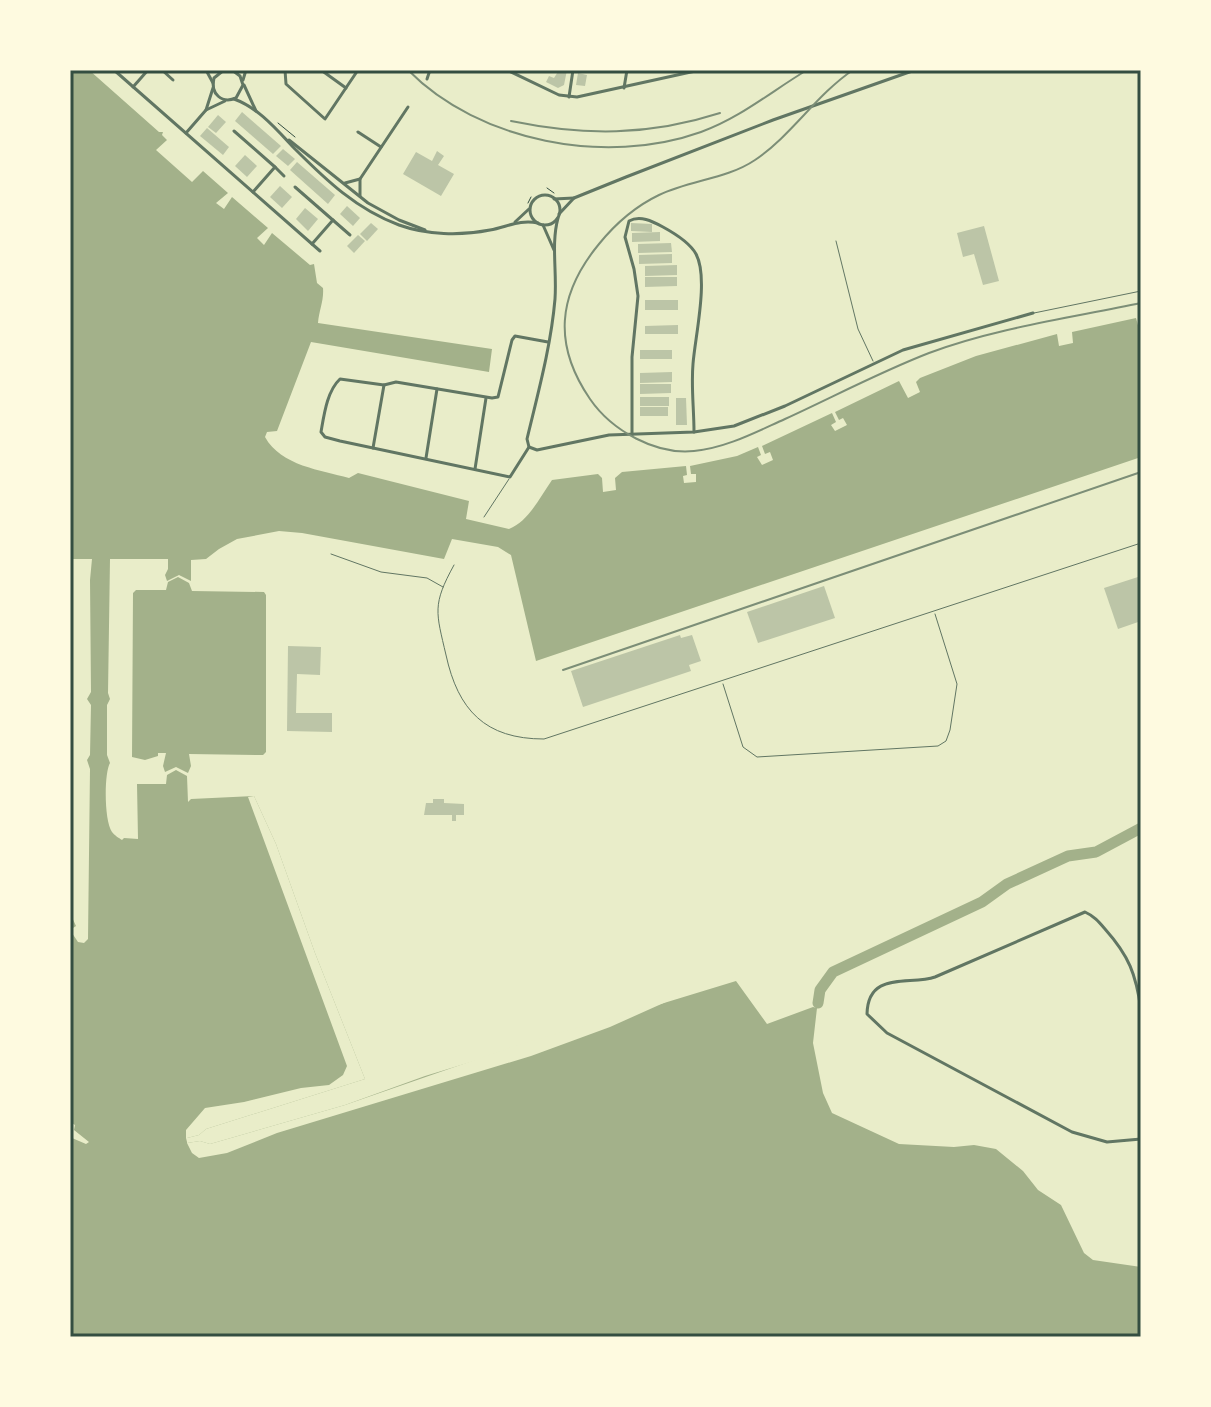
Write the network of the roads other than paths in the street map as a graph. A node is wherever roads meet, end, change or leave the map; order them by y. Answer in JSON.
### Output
{"nodes":[{"id":1,"x":114,"y":70,"type":"edge"},
{"id":2,"x":148,"y":70,"type":"edge"},
{"id":3,"x":162,"y":70,"type":"edge"},
{"id":4,"x":206,"y":70,"type":"edge"},
{"id":5,"x":224,"y":70,"type":"edge"},
{"id":6,"x":232,"y":70,"type":"edge"},
{"id":7,"x":246,"y":70,"type":"edge"},
{"id":8,"x":285,"y":70,"type":"edge"},
{"id":9,"x":321,"y":70,"type":"edge"},
{"id":10,"x":358,"y":70,"type":"edge"},
{"id":11,"x":430,"y":70,"type":"edge"},
{"id":12,"x":507,"y":70,"type":"edge"},
{"id":13,"x":573,"y":70,"type":"edge"},
{"id":14,"x":627,"y":70,"type":"edge"},
{"id":15,"x":700,"y":70,"type":"edge"},
{"id":16,"x":915,"y":70,"type":"edge"},
{"id":17,"x":681,"y":72,"type":"edge"},
{"id":18,"x":427,"y":79,"type":"dead end"},
{"id":19,"x":173,"y":80,"type":"dead end"},
{"id":20,"x":243,"y":82,"type":"junction"},
{"id":21,"x":213,"y":86,"type":"junction"},
{"id":22,"x":133,"y":87,"type":"junction"},
{"id":23,"x":346,"y":88,"type":"junction"},
{"id":24,"x":624,"y":88,"type":"junction"},
{"id":25,"x":569,"y":97,"type":"junction"},
{"id":26,"x":234,"y":99,"type":"junction"},
{"id":27,"x":227,"y":100,"type":"junction"},
{"id":28,"x":408,"y":107,"type":"dead end"},
{"id":29,"x":206,"y":110,"type":"junction"},
{"id":30,"x":256,"y":111,"type":"junction"},
{"id":31,"x":234,"y":131,"type":"dead end"},
{"id":32,"x":358,"y":132,"type":"dead end"},
{"id":33,"x":186,"y":133,"type":"junction"},
{"id":34,"x":287,"y":139,"type":"junction"},
{"id":35,"x":381,"y":147,"type":"junction"},
{"id":36,"x":275,"y":167,"type":"junction"},
{"id":37,"x":284,"y":176,"type":"dead end"},
{"id":38,"x":360,"y":179,"type":"junction"},
{"id":39,"x":341,"y":183,"type":"junction"},
{"id":40,"x":295,"y":187,"type":"dead end"},
{"id":41,"x":253,"y":192,"type":"junction"},
{"id":42,"x":574,"y":198,"type":"junction"},
{"id":43,"x":361,"y":199,"type":"junction"},
{"id":44,"x":554,"y":199,"type":"junction"},
{"id":45,"x":531,"y":207,"type":"junction"},
{"id":46,"x":559,"y":216,"type":"junction"},
{"id":47,"x":333,"y":220,"type":"junction"},
{"id":48,"x":515,"y":222,"type":"junction"},
{"id":49,"x":540,"y":224,"type":"junction"},
{"id":50,"x":433,"y":232,"type":"junction"},
{"id":51,"x":350,"y":235,"type":"dead end"},
{"id":52,"x":836,"y":241,"type":"dead end"},
{"id":53,"x":312,"y":244,"type":"junction"},
{"id":54,"x":554,"y":250,"type":"junction"},
{"id":55,"x":320,"y":251,"type":"dead end"},
{"id":56,"x":1141,"y":291,"type":"edge"},
{"id":57,"x":1033,"y":313,"type":"joint"},
{"id":58,"x":548,"y":342,"type":"junction"},
{"id":59,"x":874,"y":363,"type":"junction"},
{"id":60,"x":384,"y":385,"type":"junction"},
{"id":61,"x":437,"y":389,"type":"junction"},
{"id":62,"x":486,"y":397,"type":"junction"},
{"id":63,"x":694,"y":432,"type":"junction"},
{"id":64,"x":632,"y":435,"type":"junction"},
{"id":65,"x":529,"y":447,"type":"junction"},
{"id":66,"x":373,"y":448,"type":"junction"},
{"id":67,"x":426,"y":458,"type":"junction"},
{"id":68,"x":475,"y":469,"type":"junction"},
{"id":69,"x":510,"y":477,"type":"junction"},
{"id":70,"x":484,"y":517,"type":"dead end"},
{"id":71,"x":1141,"y":543,"type":"edge"},
{"id":72,"x":331,"y":554,"type":"dead end"},
{"id":73,"x":454,"y":565,"type":"dead end"},
{"id":74,"x":443,"y":587,"type":"junction"},
{"id":75,"x":935,"y":612,"type":"junction"},
{"id":76,"x":722,"y":682,"type":"junction"},
{"id":77,"x":1141,"y":1010,"type":"edge"},
{"id":78,"x":1141,"y":1139,"type":"edge"}],
"edges":[{"from":1,"to":22,"type":"street"},
{"from":2,"to":22,"type":"street"},
{"from":3,"to":19,"type":"street"},
{"from":4,"to":21,"type":"street"},
{"from":5,"to":21,"type":"street"},
{"from":6,"to":20,"type":"street"},
{"from":7,"to":20,"type":"street"},
{"from":8,"to":23,"type":"street"},
{"from":9,"to":23,"type":"street"},
{"from":10,"to":23,"type":"street"},
{"from":11,"to":18,"type":"street"},
{"from":12,"to":25,"type":"street"},
{"from":13,"to":25,"type":"street"},
{"from":14,"to":24,"type":"street"},
{"from":15,"to":17,"type":"street"},
{"from":16,"to":42,"type":"street"},
{"from":17,"to":24,"type":"street"},
{"from":20,"to":26,"type":"street"},
{"from":20,"to":30,"type":"street"},
{"from":21,"to":27,"type":"street"},
{"from":21,"to":29,"type":"street"},
{"from":22,"to":33,"type":"street"},
{"from":24,"to":25,"type":"street"},
{"from":26,"to":27,"type":"street"},
{"from":26,"to":30,"type":"street"},
{"from":27,"to":29,"type":"street"},
{"from":28,"to":35,"type":"street"},
{"from":29,"to":33,"type":"street"},
{"from":30,"to":34,"type":"street"},
{"from":31,"to":36,"type":"street"},
{"from":32,"to":35,"type":"street"},
{"from":33,"to":41,"type":"street"},
{"from":34,"to":39,"type":"street"},
{"from":34,"to":50,"type":"street"},
{"from":35,"to":38,"type":"street"},
{"from":36,"to":37,"type":"street"},
{"from":36,"to":41,"type":"street"},
{"from":38,"to":39,"type":"street"},
{"from":38,"to":43,"type":"street"},
{"from":39,"to":43,"type":"street"},
{"from":40,"to":47,"type":"street"},
{"from":41,"to":53,"type":"street"},
{"from":42,"to":44,"type":"street"},
{"from":42,"to":46,"type":"street"},
{"from":43,"to":50,"type":"street"},
{"from":44,"to":45,"type":"street"},
{"from":44,"to":46,"type":"street"},
{"from":45,"to":48,"type":"street"},
{"from":45,"to":49,"type":"street"},
{"from":46,"to":49,"type":"street"},
{"from":46,"to":54,"type":"street"},
{"from":47,"to":51,"type":"street"},
{"from":47,"to":53,"type":"street"},
{"from":48,"to":49,"type":"street"},
{"from":48,"to":50,"type":"street"},
{"from":49,"to":54,"type":"street"},
{"from":52,"to":59,"type":"lane"},
{"from":53,"to":55,"type":"street"},
{"from":54,"to":58,"type":"street"},
{"from":56,"to":57,"type":"lane"},
{"from":57,"to":59,"type":"street"},
{"from":58,"to":62,"type":"street"},
{"from":58,"to":65,"type":"street"},
{"from":59,"to":63,"type":"street"},
{"from":60,"to":61,"type":"street"},
{"from":60,"to":66,"type":"street"},
{"from":60,"to":66,"type":"street"},
{"from":61,"to":62,"type":"street"},
{"from":61,"to":67,"type":"street"},
{"from":62,"to":68,"type":"street"},
{"from":63,"to":64,"type":"street"},
{"from":63,"to":64,"type":"street"},
{"from":64,"to":65,"type":"street"},
{"from":65,"to":69,"type":"street"},
{"from":66,"to":67,"type":"street"},
{"from":67,"to":68,"type":"street"},
{"from":68,"to":69,"type":"street"},
{"from":69,"to":70,"type":"lane"},
{"from":71,"to":75,"type":"lane"},
{"from":72,"to":74,"type":"lane"},
{"from":73,"to":74,"type":"lane"},
{"from":74,"to":76,"type":"lane"},
{"from":75,"to":76,"type":"lane"},
{"from":75,"to":76,"type":"lane"},
{"from":77,"to":78,"type":"street"}]}
